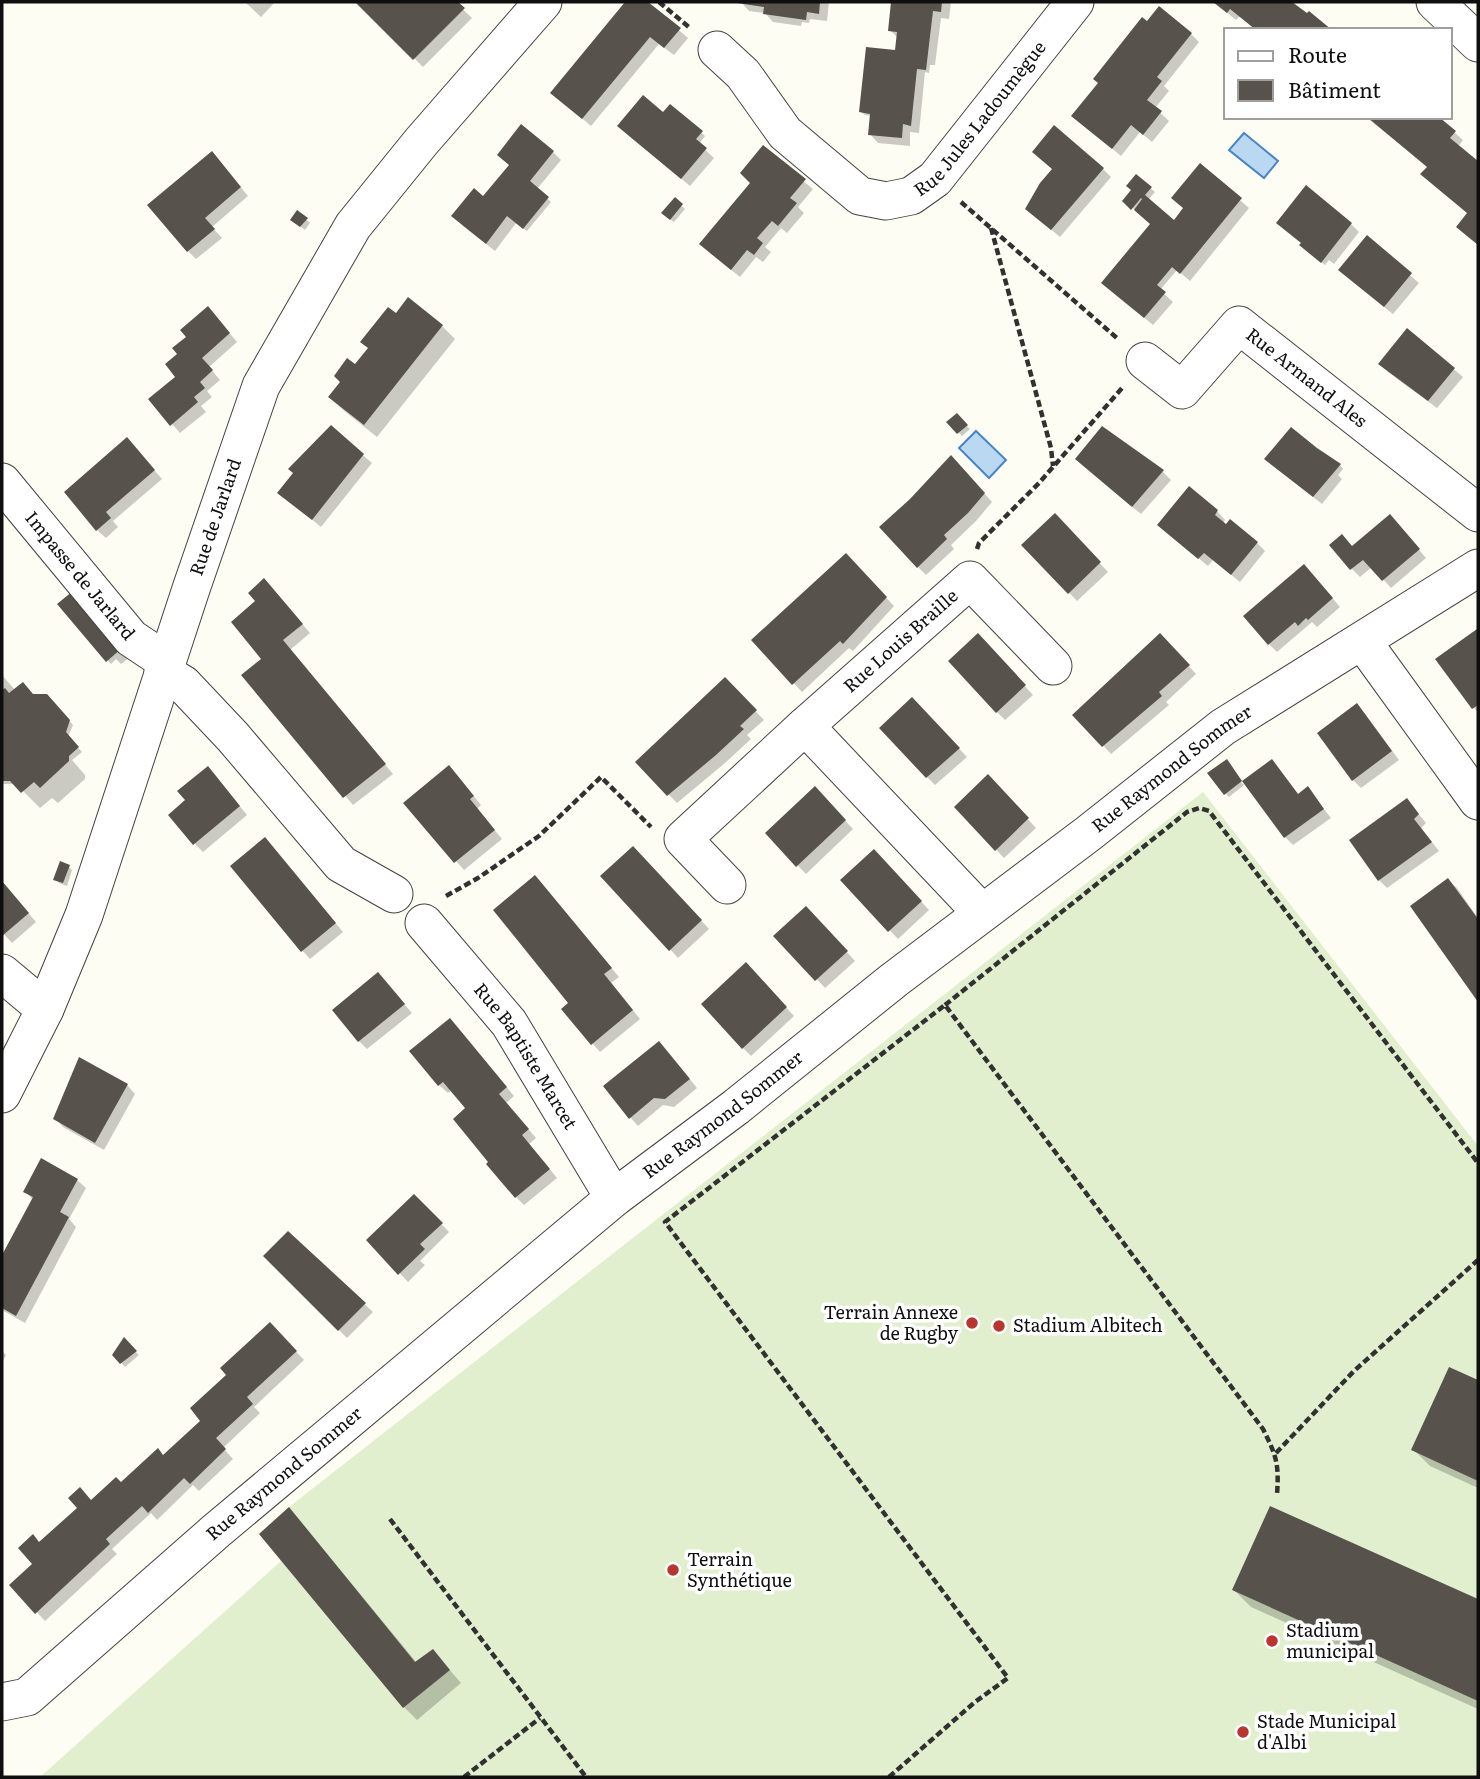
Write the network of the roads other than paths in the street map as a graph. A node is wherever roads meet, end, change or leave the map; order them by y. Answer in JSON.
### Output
{"nodes":[{"id":1,"x":543,"y":2,"type":"edge"},
{"id":2,"x":1075,"y":2,"type":"edge"},
{"id":3,"x":1435,"y":2,"type":"edge"},
{"id":4,"x":1478,"y":43,"type":"edge"},
{"id":5,"x":717,"y":50,"type":"dead end"},
{"id":6,"x":1144,"y":362,"type":"road end"},
{"id":7,"x":2,"y":482,"type":"edge"},
{"id":8,"x":1478,"y":513,"type":"edge"},
{"id":9,"x":1478,"y":568,"type":"edge"},
{"id":10,"x":1363,"y":642,"type":"junction"},
{"id":11,"x":1053,"y":666,"type":"dead end"},
{"id":12,"x":165,"y":667,"type":"junction"},
{"id":13,"x":805,"y":726,"type":"junction"},
{"id":14,"x":1478,"y":801,"type":"edge"},
{"id":15,"x":727,"y":886,"type":"dead end"},
{"id":16,"x":394,"y":894,"type":"dead end"},
{"id":17,"x":430,"y":912,"type":"road end"},
{"id":18,"x":982,"y":913,"type":"junction"},
{"id":19,"x":2,"y":974,"type":"edge"},
{"id":20,"x":45,"y":1009,"type":"junction"},
{"id":21,"x":2,"y":1094,"type":"edge"},
{"id":22,"x":614,"y":1198,"type":"junction"},
{"id":23,"x":2,"y":1702,"type":"edge"}],
"edges":[{"from":1,"to":12,"type":"street","name":"Rue de Jarlard"},
{"from":2,"to":5,"type":"street","name":"Rue Jules Ladoumègue"},
{"from":3,"to":4,"type":"street"},
{"from":6,"to":8,"type":"street","name":"Rue Armand Ales"},
{"from":7,"to":12,"type":"street","name":"Impasse de Jarlard"},
{"from":9,"to":10,"type":"street","name":"Rue Raymond Sommer"},
{"from":10,"to":14,"type":"street"},
{"from":10,"to":18,"type":"street","name":"Rue Raymond Sommer"},
{"from":11,"to":13,"type":"street","name":"Rue Louis Braille"},
{"from":12,"to":16,"type":"street"},
{"from":12,"to":20,"type":"street","name":"Rue de Jarlard"},
{"from":13,"to":15,"type":"street","name":"Rue Louis Braille"},
{"from":13,"to":18,"type":"street"},
{"from":17,"to":22,"type":"street","name":"Rue Baptiste Marcet"},
{"from":18,"to":22,"type":"street","name":"Rue Raymond Sommer"},
{"from":19,"to":20,"type":"street"},
{"from":20,"to":21,"type":"street","name":"Rue de Jarlard"},
{"from":22,"to":23,"type":"street","name":"Rue Raymond Sommer"}]}
